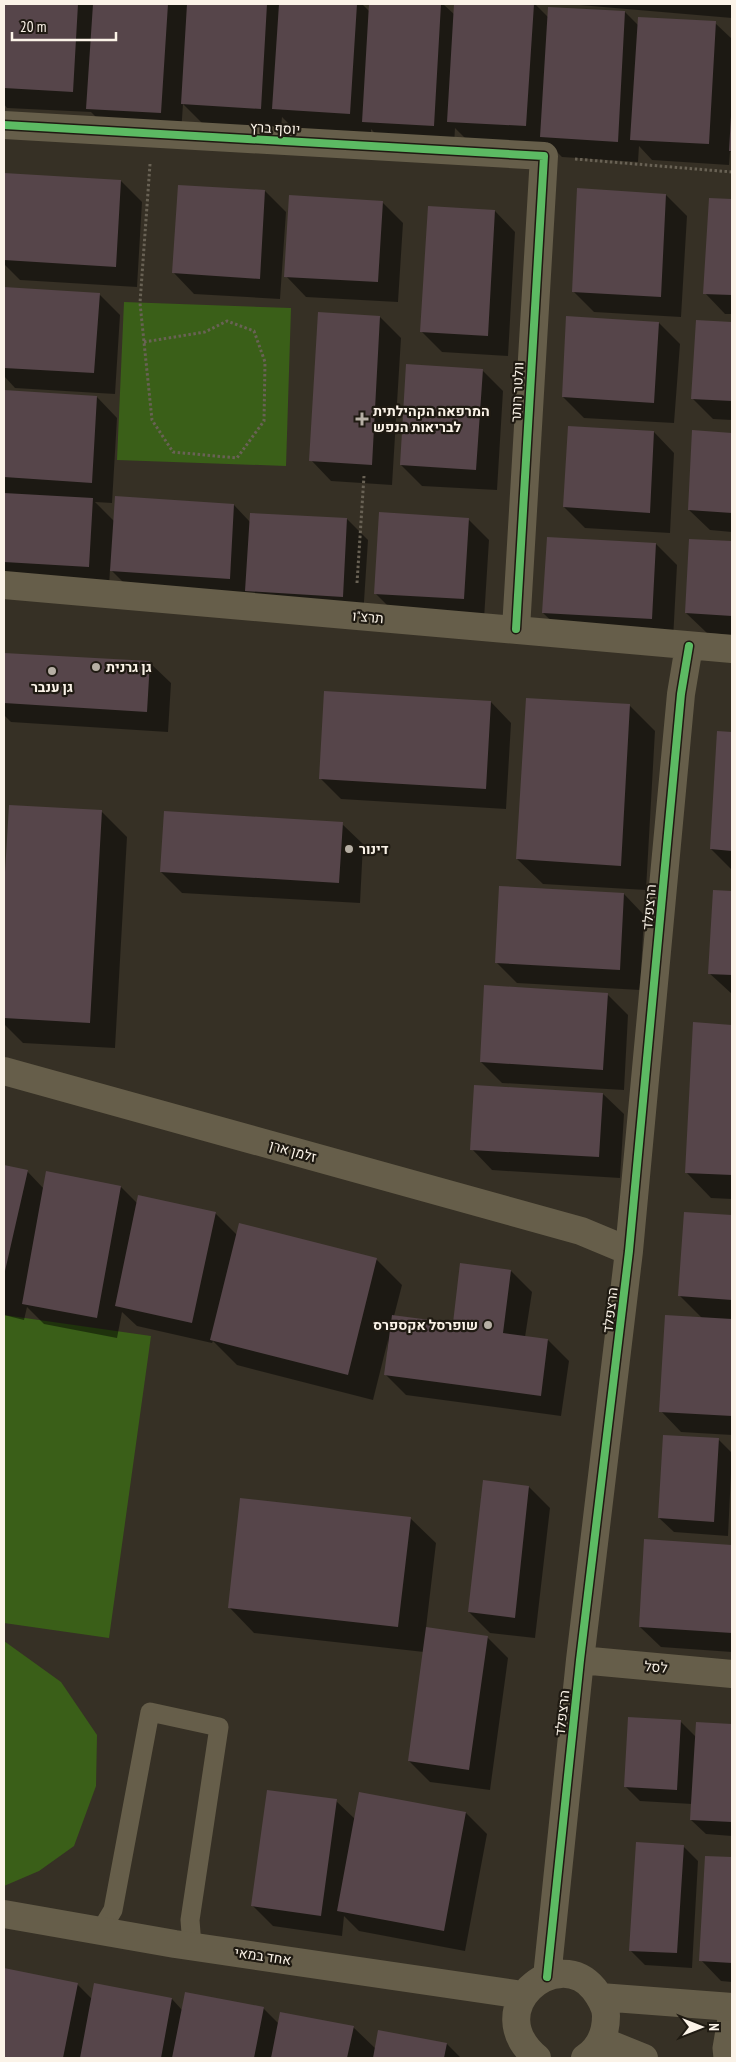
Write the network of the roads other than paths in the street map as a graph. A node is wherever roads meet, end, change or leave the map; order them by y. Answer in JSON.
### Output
{"nodes":[{"id":1,"x":4,"y":125,"type":"edge"},
{"id":2,"x":544,"y":156,"type":"joint"},
{"id":3,"x":4,"y":585,"type":"edge"},
{"id":4,"x":516,"y":629,"type":"junction"},
{"id":5,"x":689,"y":646,"type":"junction"},
{"id":6,"x":732,"y":649,"type":"edge"},
{"id":7,"x":4,"y":1071,"type":"edge"},
{"id":8,"x":630,"y":1243,"type":"junction"},
{"id":9,"x":580,"y":1660,"type":"junction"},
{"id":10,"x":732,"y":1674,"type":"edge"},
{"id":11,"x":4,"y":1914,"type":"edge"},
{"id":12,"x":101,"y":1930,"type":"junction"},
{"id":13,"x":192,"y":1946,"type":"junction"},
{"id":14,"x":547,"y":1977,"type":"junction"},
{"id":15,"x":523,"y":1995,"type":"junction"},
{"id":16,"x":600,"y":1997,"type":"junction"},
{"id":17,"x":731,"y":2007,"type":"edge"},
{"id":18,"x":593,"y":2050,"type":"edge"},
{"id":19,"x":537,"y":2058,"type":"edge"},
{"id":20,"x":644,"y":2058,"type":"edge"},
{"id":21,"x":723,"y":2058,"type":"edge"}],
"edges":[{"from":1,"to":2,"type":"street","name":"יוסף ברץ"},
{"from":2,"to":4,"type":"street","name":"וולטר רותר"},
{"from":3,"to":4,"type":"street","name":"תרצ\"ו"},
{"from":4,"to":5,"type":"street","name":"תרצ\"ו"},
{"from":5,"to":6,"type":"street","name":"תרצ\"ו"},
{"from":5,"to":8,"type":"street","name":"הרצפלד"},
{"from":7,"to":8,"type":"street","name":"זלמן ארן"},
{"from":8,"to":9,"type":"street","name":"הרצפלד"},
{"from":9,"to":10,"type":"street","name":"לסל"},
{"from":9,"to":14,"type":"street","name":"הרצפלד"},
{"from":11,"to":12,"type":"street","name":"אחד במאי"},
{"from":12,"to":13,"type":"street","name":"אחד במאי"},
{"from":12,"to":13,"type":"lane"},
{"from":13,"to":15,"type":"street","name":"אחד במאי"},
{"from":14,"to":15,"type":"street"},
{"from":14,"to":16,"type":"street"},
{"from":15,"to":19,"type":"street"},
{"from":16,"to":17,"type":"street"},
{"from":16,"to":18,"type":"street"},
{"from":17,"to":21,"type":"lane"},
{"from":18,"to":20,"type":"street"}]}
